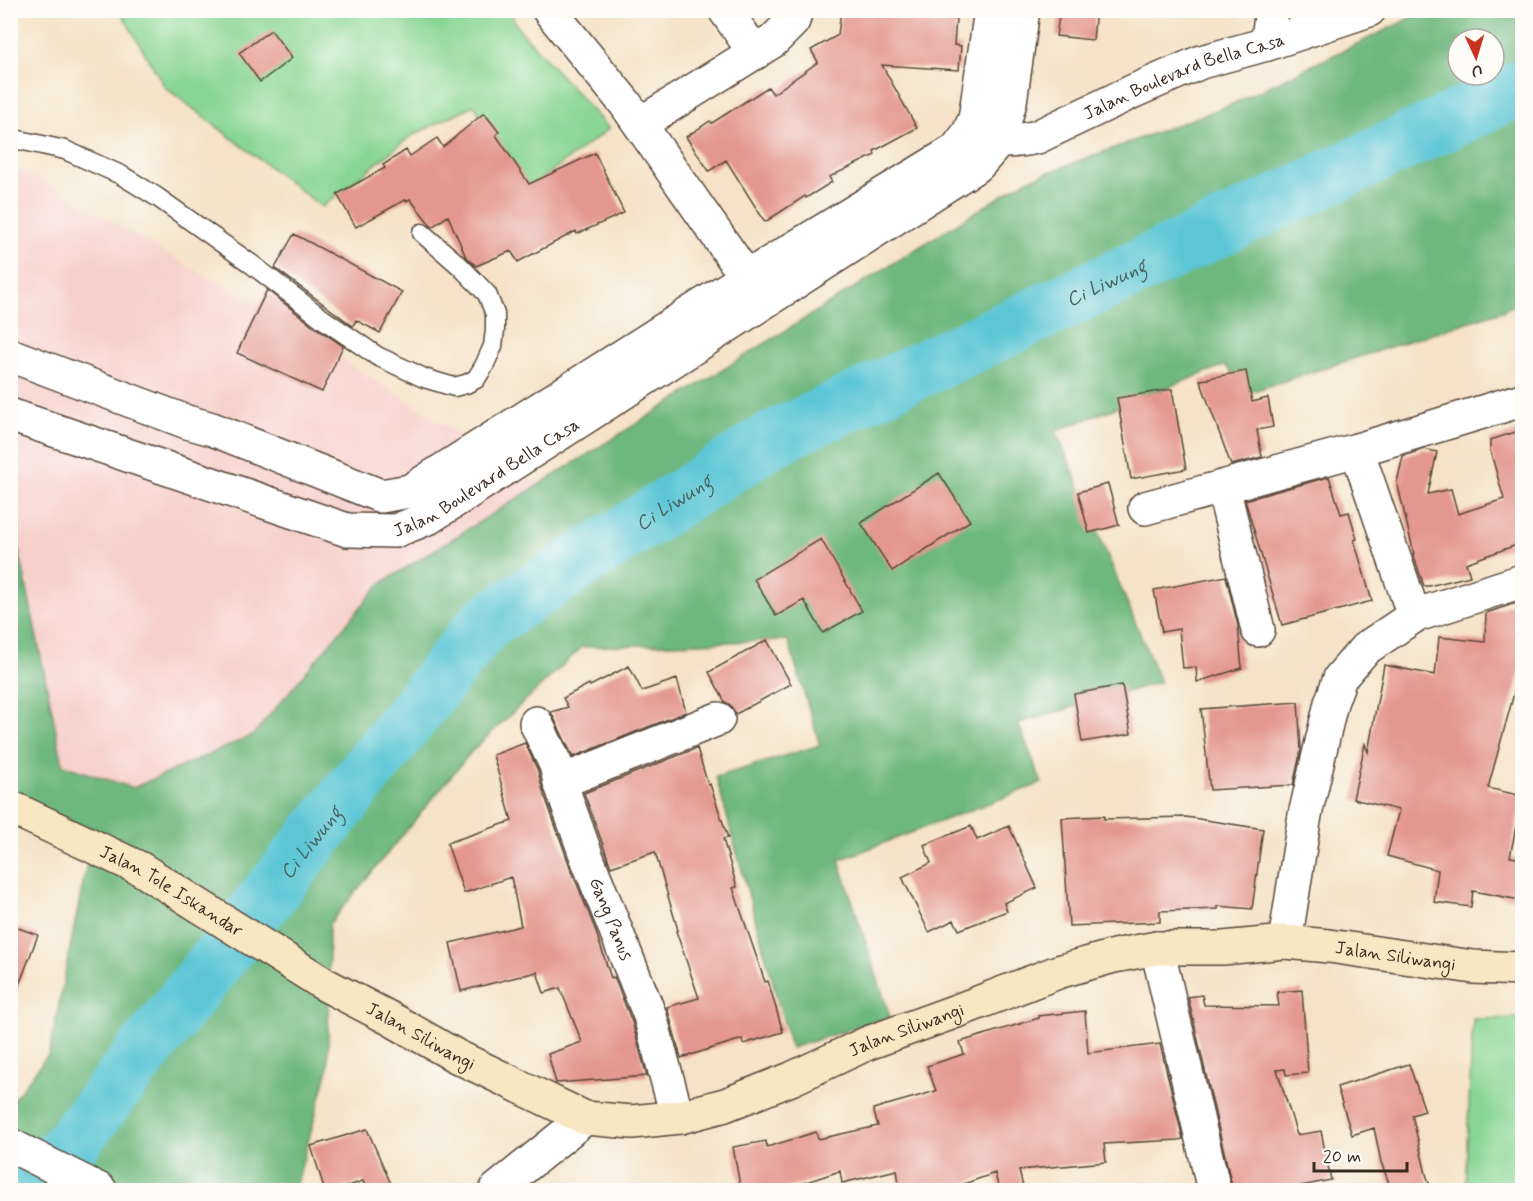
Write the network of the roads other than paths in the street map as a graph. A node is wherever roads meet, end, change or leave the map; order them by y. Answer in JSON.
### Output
{"nodes":[{"id":1,"x":549,"y":10,"type":"edge"},
{"id":2,"x":725,"y":10,"type":"edge"},
{"id":3,"x":796,"y":10,"type":"edge"},
{"id":4,"x":991,"y":10,"type":"edge"},
{"id":5,"x":1023,"y":10,"type":"edge"},
{"id":6,"x":1272,"y":10,"type":"edge"},
{"id":7,"x":1369,"y":10,"type":"edge"},
{"id":8,"x":1267,"y":44,"type":"junction"},
{"id":9,"x":755,"y":53,"type":"junction"},
{"id":10,"x":640,"y":124,"type":"junction"},
{"id":11,"x":10,"y":138,"type":"edge"},
{"id":12,"x":984,"y":138,"type":"junction"},
{"id":13,"x":422,"y":233,"type":"dead end"},
{"id":14,"x":755,"y":289,"type":"junction"},
{"id":15,"x":10,"y":356,"type":"edge"},
{"id":16,"x":1522,"y":400,"type":"edge"},
{"id":17,"x":10,"y":415,"type":"edge"},
{"id":18,"x":187,"y":422,"type":"junction"},
{"id":19,"x":1357,"y":450,"type":"junction"},
{"id":20,"x":169,"y":469,"type":"junction"},
{"id":21,"x":1223,"y":487,"type":"junction"},
{"id":22,"x":410,"y":491,"type":"junction"},
{"id":23,"x":1145,"y":508,"type":"dead end"},
{"id":24,"x":428,"y":518,"type":"junction"},
{"id":25,"x":1522,"y":581,"type":"edge"},
{"id":26,"x":1414,"y":616,"type":"junction"},
{"id":27,"x":1258,"y":630,"type":"dead end"},
{"id":28,"x":718,"y":719,"type":"dead end"},
{"id":29,"x":536,"y":723,"type":"dead end"},
{"id":30,"x":560,"y":782,"type":"junction"},
{"id":31,"x":10,"y":807,"type":"edge"},
{"id":32,"x":1285,"y":942,"type":"junction"},
{"id":33,"x":1157,"y":948,"type":"junction"},
{"id":34,"x":1522,"y":969,"type":"edge"},
{"id":35,"x":324,"y":984,"type":"joint"},
{"id":36,"x":680,"y":1117,"type":"junction"},
{"id":37,"x":585,"y":1118,"type":"junction"},
{"id":38,"x":10,"y":1145,"type":"edge"},
{"id":39,"x":100,"y":1191,"type":"edge"},
{"id":40,"x":495,"y":1191,"type":"edge"},
{"id":41,"x":1214,"y":1191,"type":"edge"}],
"edges":[{"from":1,"to":10,"type":"street"},
{"from":2,"to":9,"type":"street"},
{"from":3,"to":9,"type":"street"},
{"from":4,"to":12,"type":"street","name":"Jalan Boulevard Bella Casa"},
{"from":5,"to":12,"type":"street","name":"Jalan Boulevard Bella Casa"},
{"from":6,"to":8,"type":"street"},
{"from":7,"to":8,"type":"street","name":"Jalan Boulevard Bella Casa"},
{"from":8,"to":12,"type":"street","name":"Jalan Boulevard Bella Casa"},
{"from":9,"to":10,"type":"street"},
{"from":10,"to":14,"type":"street"},
{"from":11,"to":13,"type":"lane"},
{"from":12,"to":14,"type":"street","name":"Jalan Boulevard Bella Casa"},
{"from":14,"to":22,"type":"street","name":"Jalan Boulevard Bella Casa"},
{"from":14,"to":24,"type":"street","name":"Jalan Boulevard Bella Casa"},
{"from":15,"to":18,"type":"street","name":"Jalan Boulevard Bella Casa"},
{"from":16,"to":19,"type":"street"},
{"from":17,"to":20,"type":"street","name":"Jalan Boulevard Bella Casa"},
{"from":18,"to":20,"type":"street"},
{"from":18,"to":22,"type":"street","name":"Jalan Boulevard Bella Casa"},
{"from":19,"to":21,"type":"street"},
{"from":19,"to":26,"type":"street"},
{"from":20,"to":24,"type":"street","name":"Jalan Boulevard Bella Casa"},
{"from":21,"to":23,"type":"street"},
{"from":21,"to":27,"type":"street"},
{"from":22,"to":24,"type":"street"},
{"from":25,"to":26,"type":"street"},
{"from":26,"to":32,"type":"street"},
{"from":28,"to":30,"type":"street"},
{"from":29,"to":30,"type":"street","name":"Gang Panus"},
{"from":30,"to":36,"type":"street","name":"Gang Panus"},
{"from":31,"to":35,"type":"main road","name":"Jalan Tole Iskandar"},
{"from":32,"to":33,"type":"main road","name":"Jalan Siliwangi"},
{"from":32,"to":34,"type":"main road","name":"Jalan Siliwangi"},
{"from":33,"to":36,"type":"main road","name":"Jalan Siliwangi"},
{"from":33,"to":41,"type":"street"},
{"from":35,"to":37,"type":"main road","name":"Jalan Siliwangi"},
{"from":36,"to":37,"type":"main road","name":"Jalan Siliwangi"},
{"from":37,"to":40,"type":"street"},
{"from":38,"to":39,"type":"street"}]}
